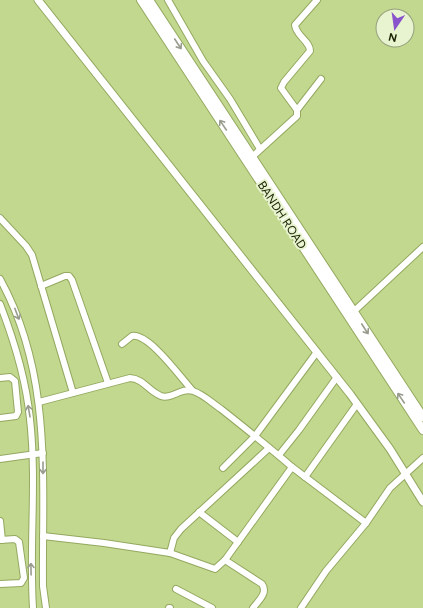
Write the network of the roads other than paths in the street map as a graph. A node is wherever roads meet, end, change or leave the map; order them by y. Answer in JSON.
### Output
{"nodes":[{"id":1,"x":38,"y":0,"type":"edge"},
{"id":2,"x":141,"y":0,"type":"edge"},
{"id":3,"x":150,"y":0,"type":"edge"},
{"id":4,"x":168,"y":0,"type":"edge"},
{"id":5,"x":316,"y":0,"type":"edge"},
{"id":6,"x":321,"y":79,"type":"dead end"},
{"id":7,"x":297,"y":110,"type":"junction"},
{"id":8,"x":260,"y":149,"type":"junction"},
{"id":9,"x":252,"y":157,"type":"junction"},
{"id":10,"x":0,"y":218,"type":"edge"},
{"id":11,"x":423,"y":247,"type":"edge"},
{"id":12,"x":0,"y":279,"type":"edge"},
{"id":13,"x":41,"y":286,"type":"junction"},
{"id":14,"x":0,"y":304,"type":"edge"},
{"id":15,"x":351,"y":314,"type":"junction"},
{"id":16,"x":122,"y":344,"type":"dead end"},
{"id":17,"x":317,"y":352,"type":"junction"},
{"id":18,"x":337,"y":377,"type":"junction"},
{"id":19,"x":0,"y":378,"type":"edge"},
{"id":20,"x":108,"y":383,"type":"junction"},
{"id":21,"x":192,"y":390,"type":"junction"},
{"id":22,"x":73,"y":393,"type":"junction"},
{"id":23,"x":39,"y":402,"type":"junction"},
{"id":24,"x":358,"y":404,"type":"junction"},
{"id":25,"x":423,"y":417,"type":"edge"},
{"id":26,"x":0,"y":418,"type":"edge"},
{"id":27,"x":423,"y":430,"type":"edge"},
{"id":28,"x":255,"y":436,"type":"junction"},
{"id":29,"x":269,"y":448,"type":"junction"},
{"id":30,"x":43,"y":453,"type":"junction"},
{"id":31,"x":32,"y":454,"type":"junction"},
{"id":32,"x":279,"y":455,"type":"junction"},
{"id":33,"x":423,"y":458,"type":"edge"},
{"id":34,"x":0,"y":459,"type":"edge"},
{"id":35,"x":292,"y":467,"type":"junction"},
{"id":36,"x":223,"y":468,"type":"dead end"},
{"id":37,"x":406,"y":473,"type":"junction"},
{"id":38,"x":305,"y":477,"type":"junction"},
{"id":39,"x":423,"y":502,"type":"edge"},
{"id":40,"x":199,"y":512,"type":"junction"},
{"id":41,"x":0,"y":521,"type":"edge"},
{"id":42,"x":366,"y":523,"type":"junction"},
{"id":43,"x":43,"y":536,"type":"junction"},
{"id":44,"x":1,"y":540,"type":"edge"},
{"id":45,"x":238,"y":542,"type":"junction"},
{"id":46,"x":170,"y":553,"type":"junction"},
{"id":47,"x":225,"y":560,"type":"junction"},
{"id":48,"x":0,"y":584,"type":"edge"},
{"id":49,"x":176,"y":589,"type":"dead end"},
{"id":50,"x":33,"y":608,"type":"edge"},
{"id":51,"x":46,"y":608,"type":"edge"},
{"id":52,"x":212,"y":608,"type":"edge"},
{"id":53,"x":253,"y":608,"type":"edge"},
{"id":54,"x":301,"y":608,"type":"edge"}],
"edges":[{"from":1,"to":17,"type":"street"},
{"from":15,"to":2,"type":"main road","name":"BANDH ROAD","one_way":true},
{"from":3,"to":9,"type":"main road","name":"BANDH ROAD","one_way":true},
{"from":4,"to":8,"type":"street"},
{"from":5,"to":7,"type":"street"},
{"from":6,"to":7,"type":"street"},
{"from":7,"to":8,"type":"street"},
{"from":8,"to":9,"type":"street"},
{"from":9,"to":15,"type":"main road","name":"BANDH ROAD"},
{"from":10,"to":13,"type":"street"},
{"from":11,"to":15,"type":"street"},
{"from":12,"to":23,"type":"street","one_way":true},
{"from":13,"to":20,"type":"street"},
{"from":13,"to":22,"type":"street"},
{"from":31,"to":14,"type":"street","one_way":true},
{"from":15,"to":25,"type":"main road","name":"BANDH ROAD","one_way":true},
{"from":27,"to":15,"type":"main road","name":"BANDH ROAD","one_way":true},
{"from":16,"to":21,"type":"street"},
{"from":17,"to":18,"type":"street"},
{"from":17,"to":28,"type":"street"},
{"from":18,"to":24,"type":"street"},
{"from":18,"to":32,"type":"street"},
{"from":19,"to":26,"type":"street"},
{"from":20,"to":21,"type":"street"},
{"from":20,"to":22,"type":"street"},
{"from":21,"to":28,"type":"street"},
{"from":22,"to":23,"type":"street"},
{"from":23,"to":30,"type":"street"},
{"from":24,"to":37,"type":"street"},
{"from":24,"to":38,"type":"street"},
{"from":28,"to":29,"type":"street"},
{"from":28,"to":36,"type":"street"},
{"from":29,"to":32,"type":"street"},
{"from":29,"to":40,"type":"street"},
{"from":30,"to":31,"type":"street"},
{"from":30,"to":43,"type":"street","one_way":true},
{"from":31,"to":34,"type":"street"},
{"from":50,"to":31,"type":"street","one_way":true},
{"from":32,"to":35,"type":"street"},
{"from":33,"to":37,"type":"street"},
{"from":35,"to":38,"type":"street"},
{"from":35,"to":45,"type":"street"},
{"from":37,"to":39,"type":"street"},
{"from":37,"to":42,"type":"street"},
{"from":38,"to":42,"type":"street"},
{"from":40,"to":45,"type":"street"},
{"from":40,"to":46,"type":"street"},
{"from":41,"to":44,"type":"street"},
{"from":42,"to":54,"type":"street"},
{"from":43,"to":46,"type":"street"},
{"from":43,"to":51,"type":"street"},
{"from":44,"to":48,"type":"street"},
{"from":45,"to":47,"type":"street"},
{"from":46,"to":47,"type":"street"},
{"from":47,"to":53,"type":"street"},
{"from":49,"to":52,"type":"street"}]}
